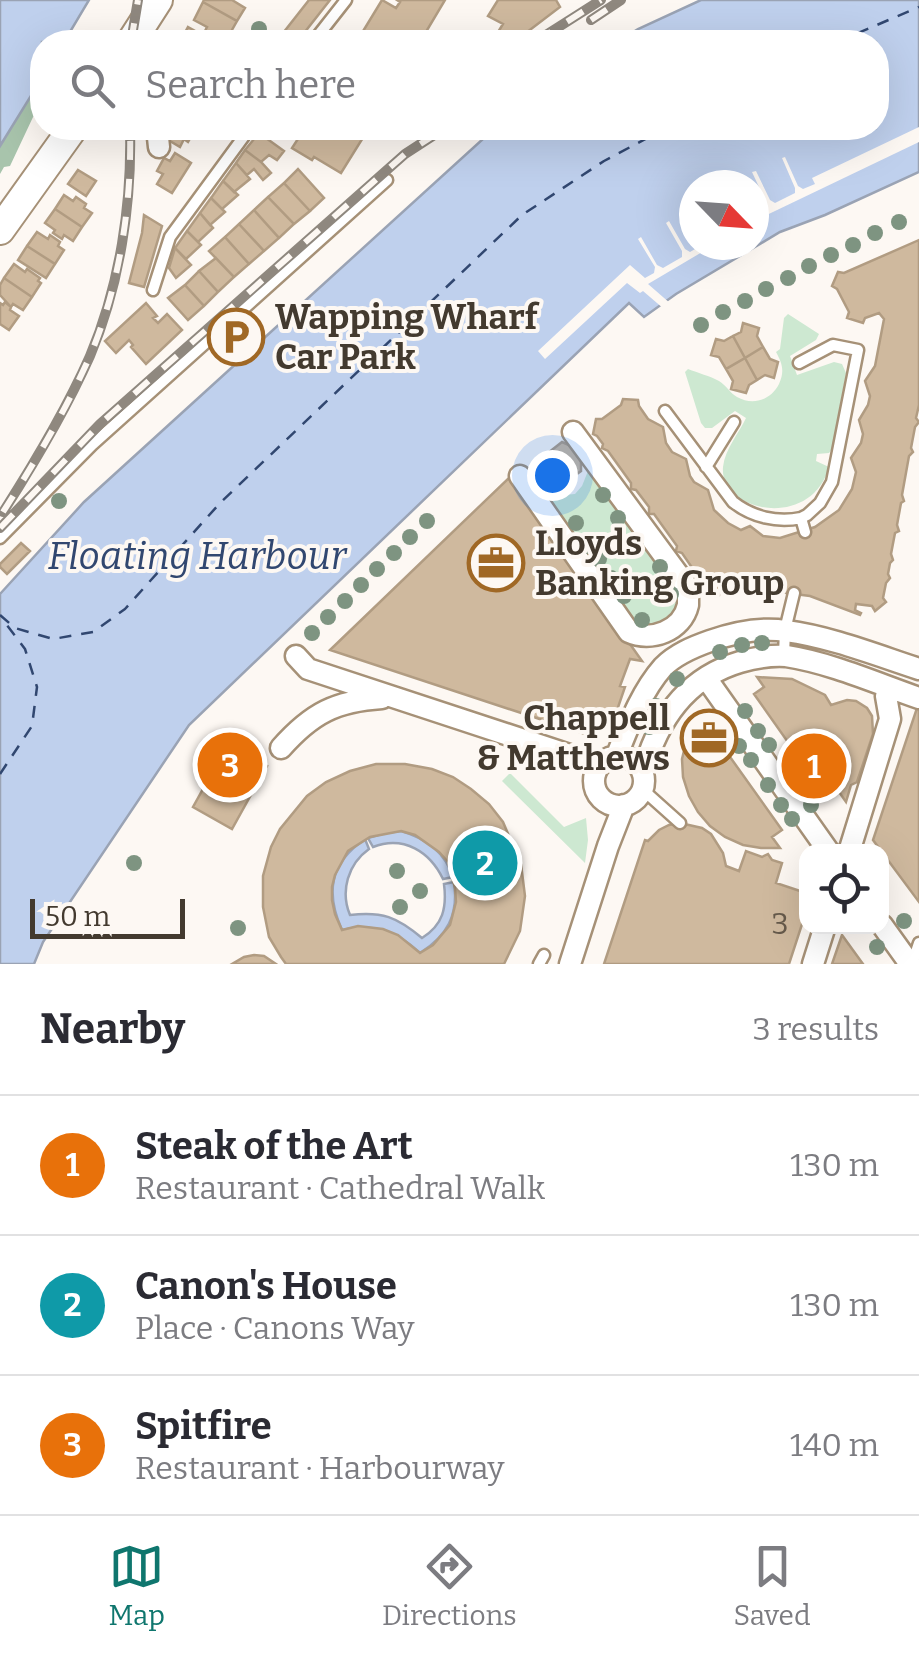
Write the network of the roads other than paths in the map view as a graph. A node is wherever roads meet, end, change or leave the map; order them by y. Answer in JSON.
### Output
{"nodes":[{"id":1,"x":346,"y":0,"type":"edge"},
{"id":2,"x":154,"y":7,"type":"edge"},
{"id":3,"x":139,"y":30,"type":"edge"},
{"id":4,"x":323,"y":30,"type":"edge"},
{"id":5,"x":64,"y":140,"type":"edge"},
{"id":6,"x":241,"y":140,"type":"edge"},
{"id":7,"x":387,"y":180,"type":"dead end"},
{"id":8,"x":0,"y":230,"type":"edge"},
{"id":9,"x":153,"y":290,"type":"dead end"},
{"id":10,"x":799,"y":363,"type":"dead end"},
{"id":11,"x":665,"y":410,"type":"dead end"},
{"id":12,"x":734,"y":422,"type":"dead end"},
{"id":13,"x":574,"y":432,"type":"dead end"},
{"id":14,"x":706,"y":467,"type":"junction"},
{"id":15,"x":520,"y":476,"type":"dead end"},
{"id":16,"x":801,"y":518,"type":"junction"},
{"id":17,"x":805,"y":532,"type":"dead end"},
{"id":18,"x":0,"y":538,"type":"edge"},
{"id":19,"x":794,"y":593,"type":"dead end"},
{"id":20,"x":785,"y":630,"type":"junction"},
{"id":21,"x":296,"y":656,"type":"dead end"},
{"id":22,"x":784,"y":656,"type":"junction"},
{"id":23,"x":919,"y":669,"type":"edge"},
{"id":24,"x":711,"y":685,"type":"dead end"},
{"id":25,"x":886,"y":696,"type":"dead end"},
{"id":26,"x":394,"y":698,"type":"junction"},
{"id":27,"x":919,"y":698,"type":"edge"},
{"id":28,"x":281,"y":748,"type":"dead end"},
{"id":29,"x":604,"y":767,"type":"junction"},
{"id":30,"x":642,"y":781,"type":"junction"},
{"id":31,"x":616,"y":804,"type":"junction"},
{"id":32,"x":680,"y":823,"type":"dead end"},
{"id":33,"x":823,"y":844,"type":"edge"},
{"id":34,"x":851,"y":844,"type":"edge"},
{"id":35,"x":822,"y":934,"type":"edge"},
{"id":36,"x":889,"y":934,"type":"edge"},
{"id":37,"x":919,"y":943,"type":"edge"},
{"id":38,"x":570,"y":964,"type":"edge"},
{"id":39,"x":813,"y":964,"type":"edge"},
{"id":40,"x":911,"y":964,"type":"edge"}],
"edges":[{"from":1,"to":4,"type":"lane"},
{"from":2,"to":3,"type":"street"},
{"from":5,"to":8,"type":"street"},
{"from":6,"to":9,"type":"lane"},
{"from":7,"to":18,"type":"lane"},
{"from":10,"to":16,"type":"lane"},
{"from":11,"to":14,"type":"lane"},
{"from":12,"to":14,"type":"lane"},
{"from":13,"to":15,"type":"street"},
{"from":14,"to":16,"type":"lane"},
{"from":16,"to":17,"type":"lane"},
{"from":19,"to":20,"type":"lane"},
{"from":20,"to":22,"type":"lane"},
{"from":20,"to":23,"type":"street"},
{"from":20,"to":29,"type":"street"},
{"from":21,"to":26,"type":"street"},
{"from":22,"to":27,"type":"street"},
{"from":22,"to":30,"type":"street"},
{"from":24,"to":33,"type":"street"},
{"from":25,"to":34,"type":"street"},
{"from":26,"to":28,"type":"street"},
{"from":26,"to":29,"type":"street"},
{"from":29,"to":30,"type":"street"},
{"from":29,"to":31,"type":"street"},
{"from":30,"to":31,"type":"street"},
{"from":30,"to":32,"type":"lane"},
{"from":31,"to":38,"type":"street"},
{"from":35,"to":39,"type":"street"},
{"from":36,"to":40,"type":"street"},
{"from":37,"to":40,"type":"lane"}]}
